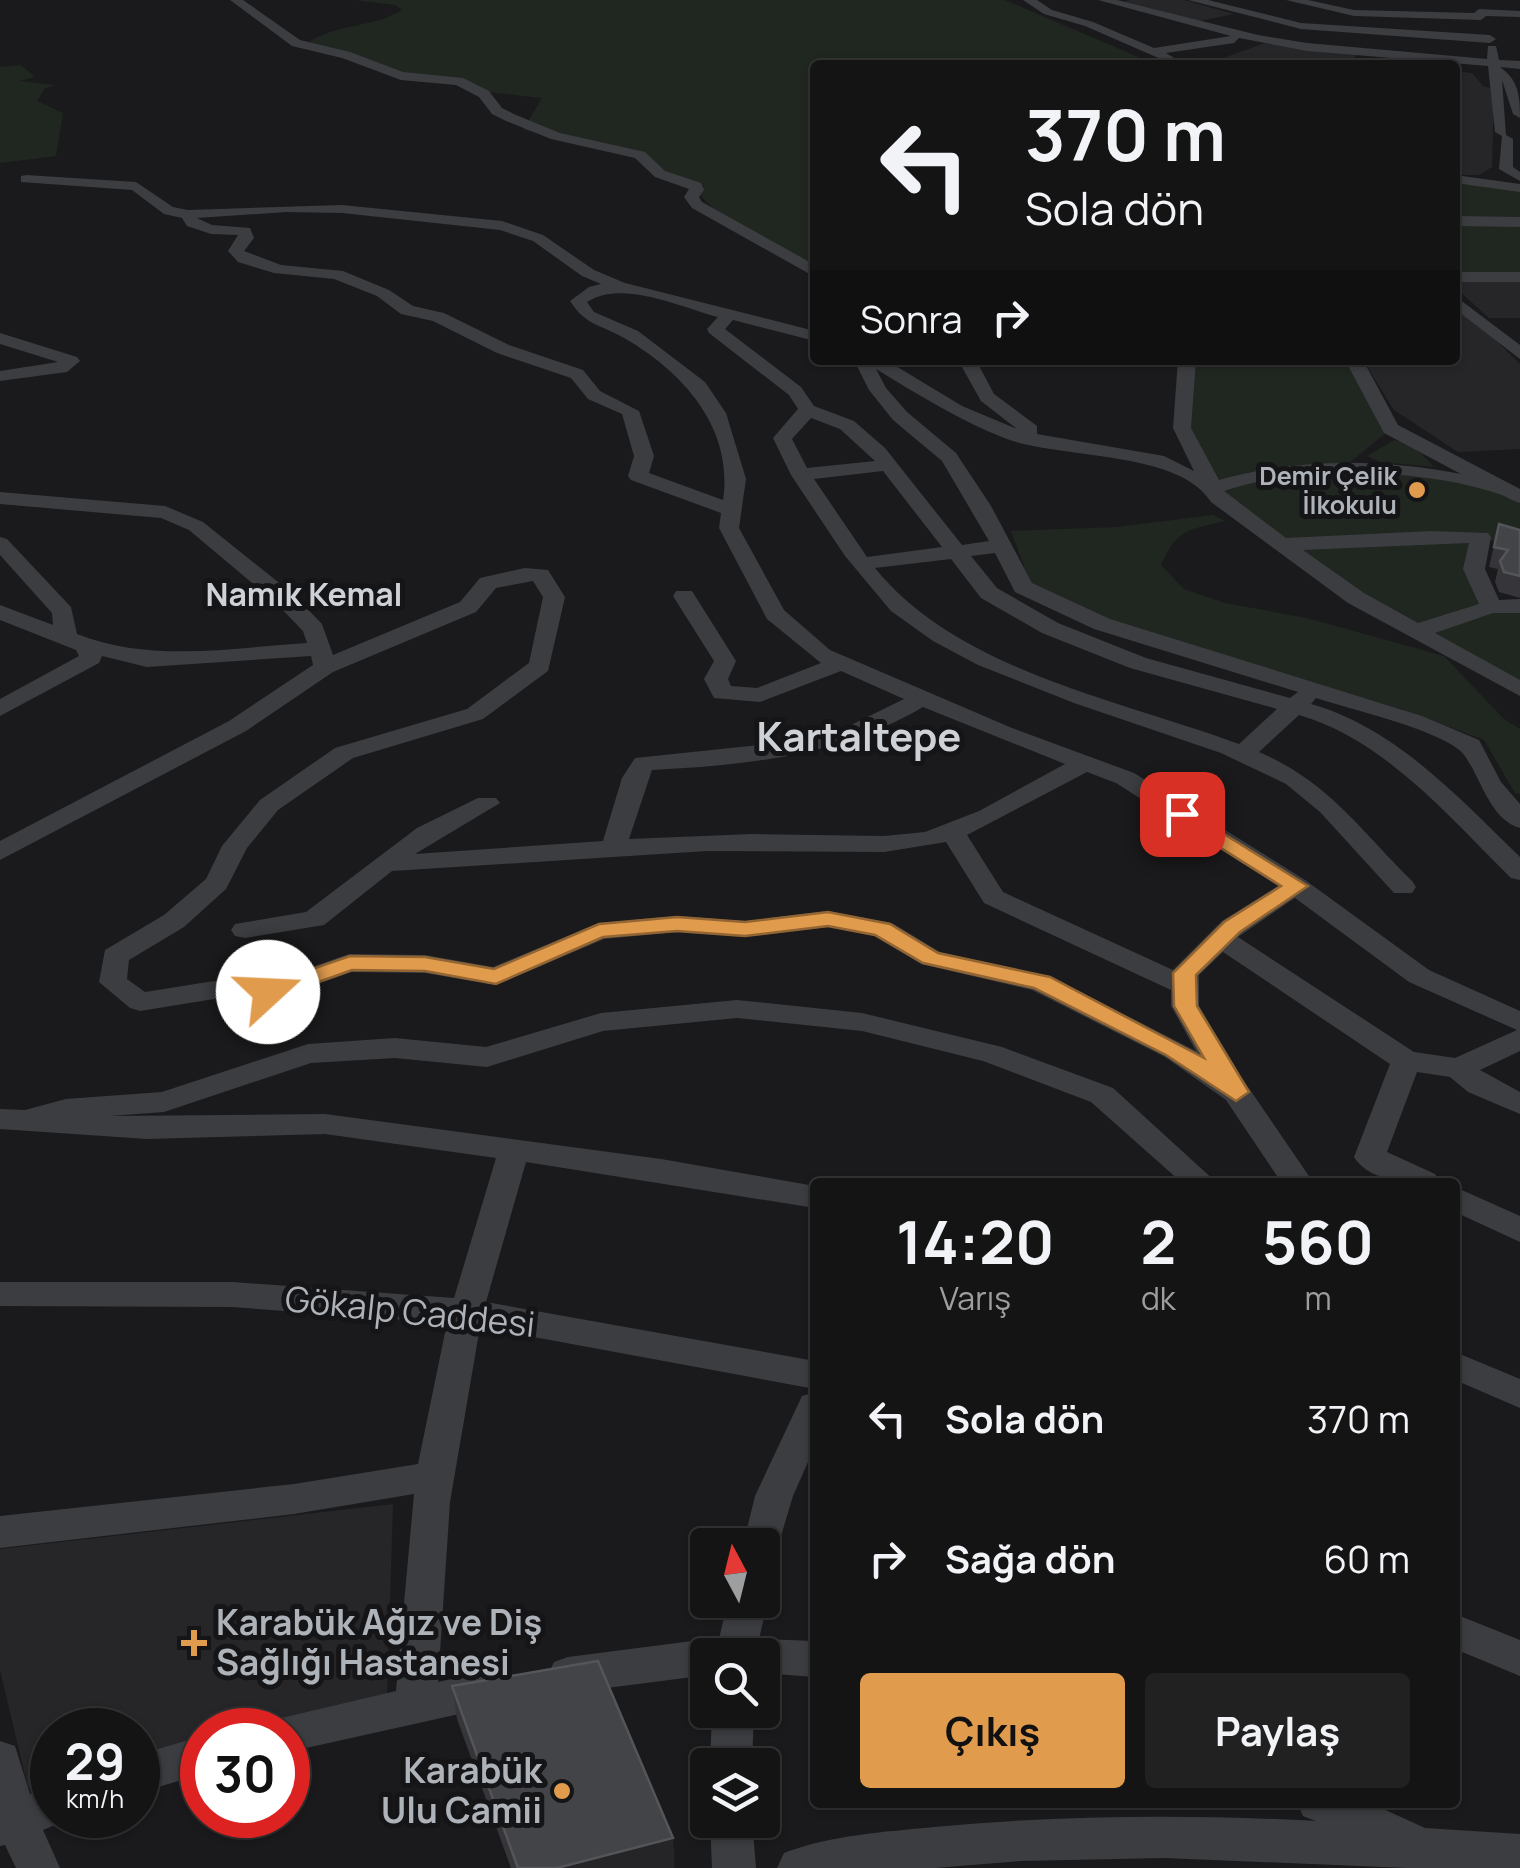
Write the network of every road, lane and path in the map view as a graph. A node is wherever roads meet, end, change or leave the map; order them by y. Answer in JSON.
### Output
{"nodes":[{"id":1,"x":236,"y":0,"type":"edge"},
{"id":2,"x":1029,"y":0,"type":"edge"},
{"id":3,"x":1104,"y":0,"type":"edge"},
{"id":4,"x":1194,"y":0,"type":"edge"},
{"id":5,"x":1292,"y":0,"type":"edge"},
{"id":6,"x":1480,"y":10,"type":"edge"},
{"id":7,"x":1354,"y":13,"type":"junction"},
{"id":8,"x":1520,"y":14,"type":"edge"},
{"id":9,"x":1356,"y":30,"type":"junction"},
{"id":10,"x":1234,"y":39,"type":"dead end"},
{"id":11,"x":1490,"y":39,"type":"junction"},
{"id":12,"x":1155,"y":51,"type":"junction"},
{"id":13,"x":1350,"y":53,"type":"junction"},
{"id":14,"x":1170,"y":59,"type":"dead end"},
{"id":15,"x":1424,"y":60,"type":"edge"},
{"id":16,"x":1460,"y":63,"type":"edge"},
{"id":17,"x":1520,"y":64,"type":"edge"},
{"id":18,"x":1497,"y":67,"type":"junction"},
{"id":19,"x":1520,"y":113,"type":"edge"},
{"id":20,"x":1512,"y":136,"type":"edge"},
{"id":21,"x":26,"y":179,"type":"dead end"},
{"id":22,"x":1460,"y":179,"type":"edge"},
{"id":23,"x":1517,"y":179,"type":"edge"},
{"id":24,"x":188,"y":214,"type":"junction"},
{"id":25,"x":1460,"y":221,"type":"edge"},
{"id":26,"x":1520,"y":222,"type":"edge"},
{"id":27,"x":810,"y":269,"type":"edge"},
{"id":28,"x":1460,"y":277,"type":"edge"},
{"id":29,"x":1520,"y":277,"type":"edge"},
{"id":30,"x":620,"y":287,"type":"junction"},
{"id":31,"x":1460,"y":305,"type":"edge"},
{"id":32,"x":729,"y":315,"type":"junction"},
{"id":33,"x":810,"y":335,"type":"edge"},
{"id":34,"x":0,"y":338,"type":"edge"},
{"id":35,"x":1520,"y":354,"type":"edge"},
{"id":36,"x":866,"y":365,"type":"edge"},
{"id":37,"x":882,"y":365,"type":"edge"},
{"id":38,"x":970,"y":365,"type":"edge"},
{"id":39,"x":1187,"y":365,"type":"edge"},
{"id":40,"x":1355,"y":365,"type":"edge"},
{"id":41,"x":0,"y":376,"type":"edge"},
{"id":42,"x":808,"y":410,"type":"junction"},
{"id":43,"x":1043,"y":440,"type":"junction"},
{"id":44,"x":1377,"y":440,"type":"junction"},
{"id":45,"x":888,"y":466,"type":"junction"},
{"id":46,"x":1347,"y":466,"type":"junction"},
{"id":47,"x":800,"y":476,"type":"junction"},
{"id":48,"x":1497,"y":488,"type":"junction"},
{"id":49,"x":1212,"y":489,"type":"junction"},
{"id":50,"x":1520,"y":497,"type":"edge"},
{"id":51,"x":0,"y":498,"type":"edge"},
{"id":52,"x":731,"y":510,"type":"junction"},
{"id":53,"x":0,"y":544,"type":"edge"},
{"id":54,"x":1282,"y":544,"type":"junction"},
{"id":55,"x":1002,"y":546,"type":"junction"},
{"id":56,"x":956,"y":553,"type":"junction"},
{"id":57,"x":861,"y":564,"type":"junction"},
{"id":58,"x":684,"y":596,"type":"dead end"},
{"id":59,"x":1520,"y":606,"type":"edge"},
{"id":60,"x":1492,"y":608,"type":"junction"},
{"id":61,"x":0,"y":612,"type":"edge"},
{"id":62,"x":1414,"y":632,"type":"junction"},
{"id":63,"x":76,"y":642,"type":"junction"},
{"id":64,"x":322,"y":658,"type":"junction"},
{"id":65,"x":842,"y":663,"type":"junction"},
{"id":66,"x":1520,"y":689,"type":"edge"},
{"id":67,"x":922,"y":698,"type":"junction"},
{"id":68,"x":1304,"y":698,"type":"junction"},
{"id":69,"x":0,"y":709,"type":"edge"},
{"id":70,"x":1242,"y":754,"type":"junction"},
{"id":71,"x":1085,"y":763,"type":"junction"},
{"id":72,"x":487,"y":802,"type":"dead end"},
{"id":73,"x":1520,"y":820,"type":"edge"},
{"id":74,"x":951,"y":830,"type":"junction"},
{"id":75,"x":614,"y":848,"type":"junction"},
{"id":76,"x":0,"y":852,"type":"edge"},
{"id":77,"x":388,"y":864,"type":"junction"},
{"id":78,"x":1520,"y":872,"type":"edge"},
{"id":79,"x":1296,"y":886,"type":"junction"},
{"id":80,"x":1403,"y":887,"type":"dead end"},
{"id":81,"x":245,"y":930,"type":"dead end"},
{"id":82,"x":1221,"y":938,"type":"junction"},
{"id":83,"x":1185,"y":986,"type":"junction"},
{"id":84,"x":1520,"y":1022,"type":"edge"},
{"id":85,"x":1520,"y":1040,"type":"edge"},
{"id":86,"x":1406,"y":1061,"type":"junction"},
{"id":87,"x":1459,"y":1068,"type":"junction"},
{"id":88,"x":1236,"y":1092,"type":"junction"},
{"id":89,"x":1520,"y":1104,"type":"edge"},
{"id":90,"x":13,"y":1120,"type":"edge"},
{"id":91,"x":515,"y":1150,"type":"junction"},
{"id":92,"x":1195,"y":1178,"type":"edge"},
{"id":93,"x":1294,"y":1178,"type":"edge"},
{"id":94,"x":1415,"y":1178,"type":"edge"},
{"id":95,"x":810,"y":1196,"type":"edge"},
{"id":96,"x":1460,"y":1200,"type":"edge"},
{"id":97,"x":1520,"y":1230,"type":"edge"},
{"id":98,"x":0,"y":1294,"type":"edge"},
{"id":99,"x":465,"y":1312,"type":"junction"},
{"id":100,"x":1460,"y":1367,"type":"edge"},
{"id":101,"x":810,"y":1374,"type":"edge"},
{"id":102,"x":1520,"y":1394,"type":"edge"},
{"id":103,"x":810,"y":1417,"type":"edge"},
{"id":104,"x":434,"y":1476,"type":"junction"},
{"id":105,"x":766,"y":1528,"type":"edge"},
{"id":106,"x":0,"y":1532,"type":"edge"},
{"id":107,"x":1460,"y":1632,"type":"edge"},
{"id":108,"x":780,"y":1657,"type":"edge"},
{"id":109,"x":1520,"y":1658,"type":"edge"},
{"id":110,"x":810,"y":1659,"type":"edge"},
{"id":111,"x":690,"y":1660,"type":"edge"},
{"id":112,"x":416,"y":1702,"type":"junction"},
{"id":113,"x":310,"y":1728,"type":"edge"},
{"id":114,"x":0,"y":1760,"type":"edge"},
{"id":115,"x":1333,"y":1808,"type":"edge"},
{"id":116,"x":23,"y":1818,"type":"edge"},
{"id":117,"x":732,"y":1838,"type":"edge"},
{"id":118,"x":1432,"y":1849,"type":"junction"},
{"id":119,"x":1520,"y":1855,"type":"edge"},
{"id":120,"x":38,"y":1868,"type":"edge"},
{"id":121,"x":734,"y":1868,"type":"edge"},
{"id":122,"x":799,"y":1868,"type":"edge"}],
"edges":[{"from":1,"to":27,"type":"street"},
{"from":2,"to":12,"type":"street"},
{"from":3,"to":13,"type":"street"},
{"from":4,"to":9,"type":"street"},
{"from":5,"to":7,"type":"street"},
{"from":6,"to":7,"type":"street"},
{"from":6,"to":8,"type":"street"},
{"from":6,"to":11,"type":"street"},
{"from":7,"to":9,"type":"street"},
{"from":9,"to":11,"type":"street"},
{"from":9,"to":13,"type":"street"},
{"from":10,"to":12,"type":"street"},
{"from":11,"to":18,"type":"street"},
{"from":12,"to":14,"type":"street"},
{"from":13,"to":15,"type":"street"},
{"from":16,"to":18,"type":"street"},
{"from":17,"to":18,"type":"street"},
{"from":18,"to":19,"type":"street"},
{"from":18,"to":20,"type":"street"},
{"from":20,"to":23,"type":"street"},
{"from":21,"to":24,"type":"street"},
{"from":22,"to":23,"type":"street"},
{"from":24,"to":30,"type":"street"},
{"from":24,"to":52,"type":"street"},
{"from":25,"to":26,"type":"street"},
{"from":28,"to":29,"type":"street"},
{"from":30,"to":32,"type":"street"},
{"from":30,"to":52,"type":"street"},
{"from":31,"to":35,"type":"street"},
{"from":32,"to":33,"type":"street"},
{"from":32,"to":42,"type":"street"},
{"from":34,"to":41,"type":"street"},
{"from":36,"to":55,"type":"street"},
{"from":37,"to":43,"type":"street"},
{"from":38,"to":43,"type":"street"},
{"from":39,"to":49,"type":"street"},
{"from":40,"to":44,"type":"street"},
{"from":42,"to":45,"type":"street"},
{"from":42,"to":47,"type":"street"},
{"from":43,"to":49,"type":"street"},
{"from":44,"to":46,"type":"street"},
{"from":44,"to":48,"type":"street"},
{"from":45,"to":47,"type":"street"},
{"from":45,"to":56,"type":"street"},
{"from":46,"to":48,"type":"street"},
{"from":46,"to":49,"type":"street"},
{"from":47,"to":57,"type":"street"},
{"from":48,"to":50,"type":"street"},
{"from":49,"to":54,"type":"street"},
{"from":51,"to":64,"type":"street"},
{"from":52,"to":65,"type":"street"},
{"from":53,"to":63,"type":"street"},
{"from":54,"to":60,"type":"street"},
{"from":54,"to":62,"type":"street"},
{"from":55,"to":56,"type":"street"},
{"from":55,"to":68,"type":"street"},
{"from":56,"to":57,"type":"street"},
{"from":56,"to":68,"type":"street"},
{"from":57,"to":70,"type":"street"},
{"from":58,"to":65,"type":"street"},
{"from":59,"to":60,"type":"street"},
{"from":60,"to":62,"type":"street"},
{"from":61,"to":63,"type":"street"},
{"from":62,"to":66,"type":"street"},
{"from":63,"to":64,"type":"street"},
{"from":63,"to":69,"type":"street"},
{"from":64,"to":76,"type":"street"},
{"from":64,"to":88,"type":"street"},
{"from":65,"to":67,"type":"street"},
{"from":67,"to":71,"type":"street"},
{"from":67,"to":75,"type":"street"},
{"from":68,"to":70,"type":"street"},
{"from":68,"to":73,"type":"street"},
{"from":68,"to":78,"type":"street"},
{"from":70,"to":80,"type":"street"},
{"from":71,"to":74,"type":"street"},
{"from":71,"to":79,"type":"street"},
{"from":72,"to":77,"type":"street"},
{"from":74,"to":75,"type":"street"},
{"from":74,"to":83,"type":"street"},
{"from":75,"to":77,"type":"street"},
{"from":77,"to":81,"type":"street"},
{"from":79,"to":82,"type":"street"},
{"from":79,"to":84,"type":"street"},
{"from":82,"to":83,"type":"street"},
{"from":82,"to":86,"type":"street"},
{"from":83,"to":88,"type":"street"},
{"from":85,"to":87,"type":"street"},
{"from":86,"to":87,"type":"street"},
{"from":86,"to":94,"type":"street"},
{"from":87,"to":89,"type":"street"},
{"from":88,"to":93,"type":"street"},
{"from":90,"to":91,"type":"street"},
{"from":90,"to":92,"type":"street"},
{"from":91,"to":95,"type":"street"},
{"from":91,"to":99,"type":"street"},
{"from":96,"to":97,"type":"street"},
{"from":98,"to":99,"type":"street","name":"Gökalp Caddesi"},
{"from":99,"to":101,"type":"street","name":"Gökalp Caddesi"},
{"from":99,"to":104,"type":"street"},
{"from":100,"to":102,"type":"street"},
{"from":103,"to":105,"type":"street"},
{"from":104,"to":106,"type":"street"},
{"from":104,"to":112,"type":"street"},
{"from":107,"to":109,"type":"street"},
{"from":108,"to":110,"type":"street"},
{"from":111,"to":112,"type":"street"},
{"from":112,"to":113,"type":"street"},
{"from":114,"to":116,"type":"street"},
{"from":115,"to":118,"type":"street"},
{"from":116,"to":120,"type":"street"},
{"from":117,"to":121,"type":"street"},
{"from":118,"to":119,"type":"street"},
{"from":118,"to":122,"type":"street"}]}
